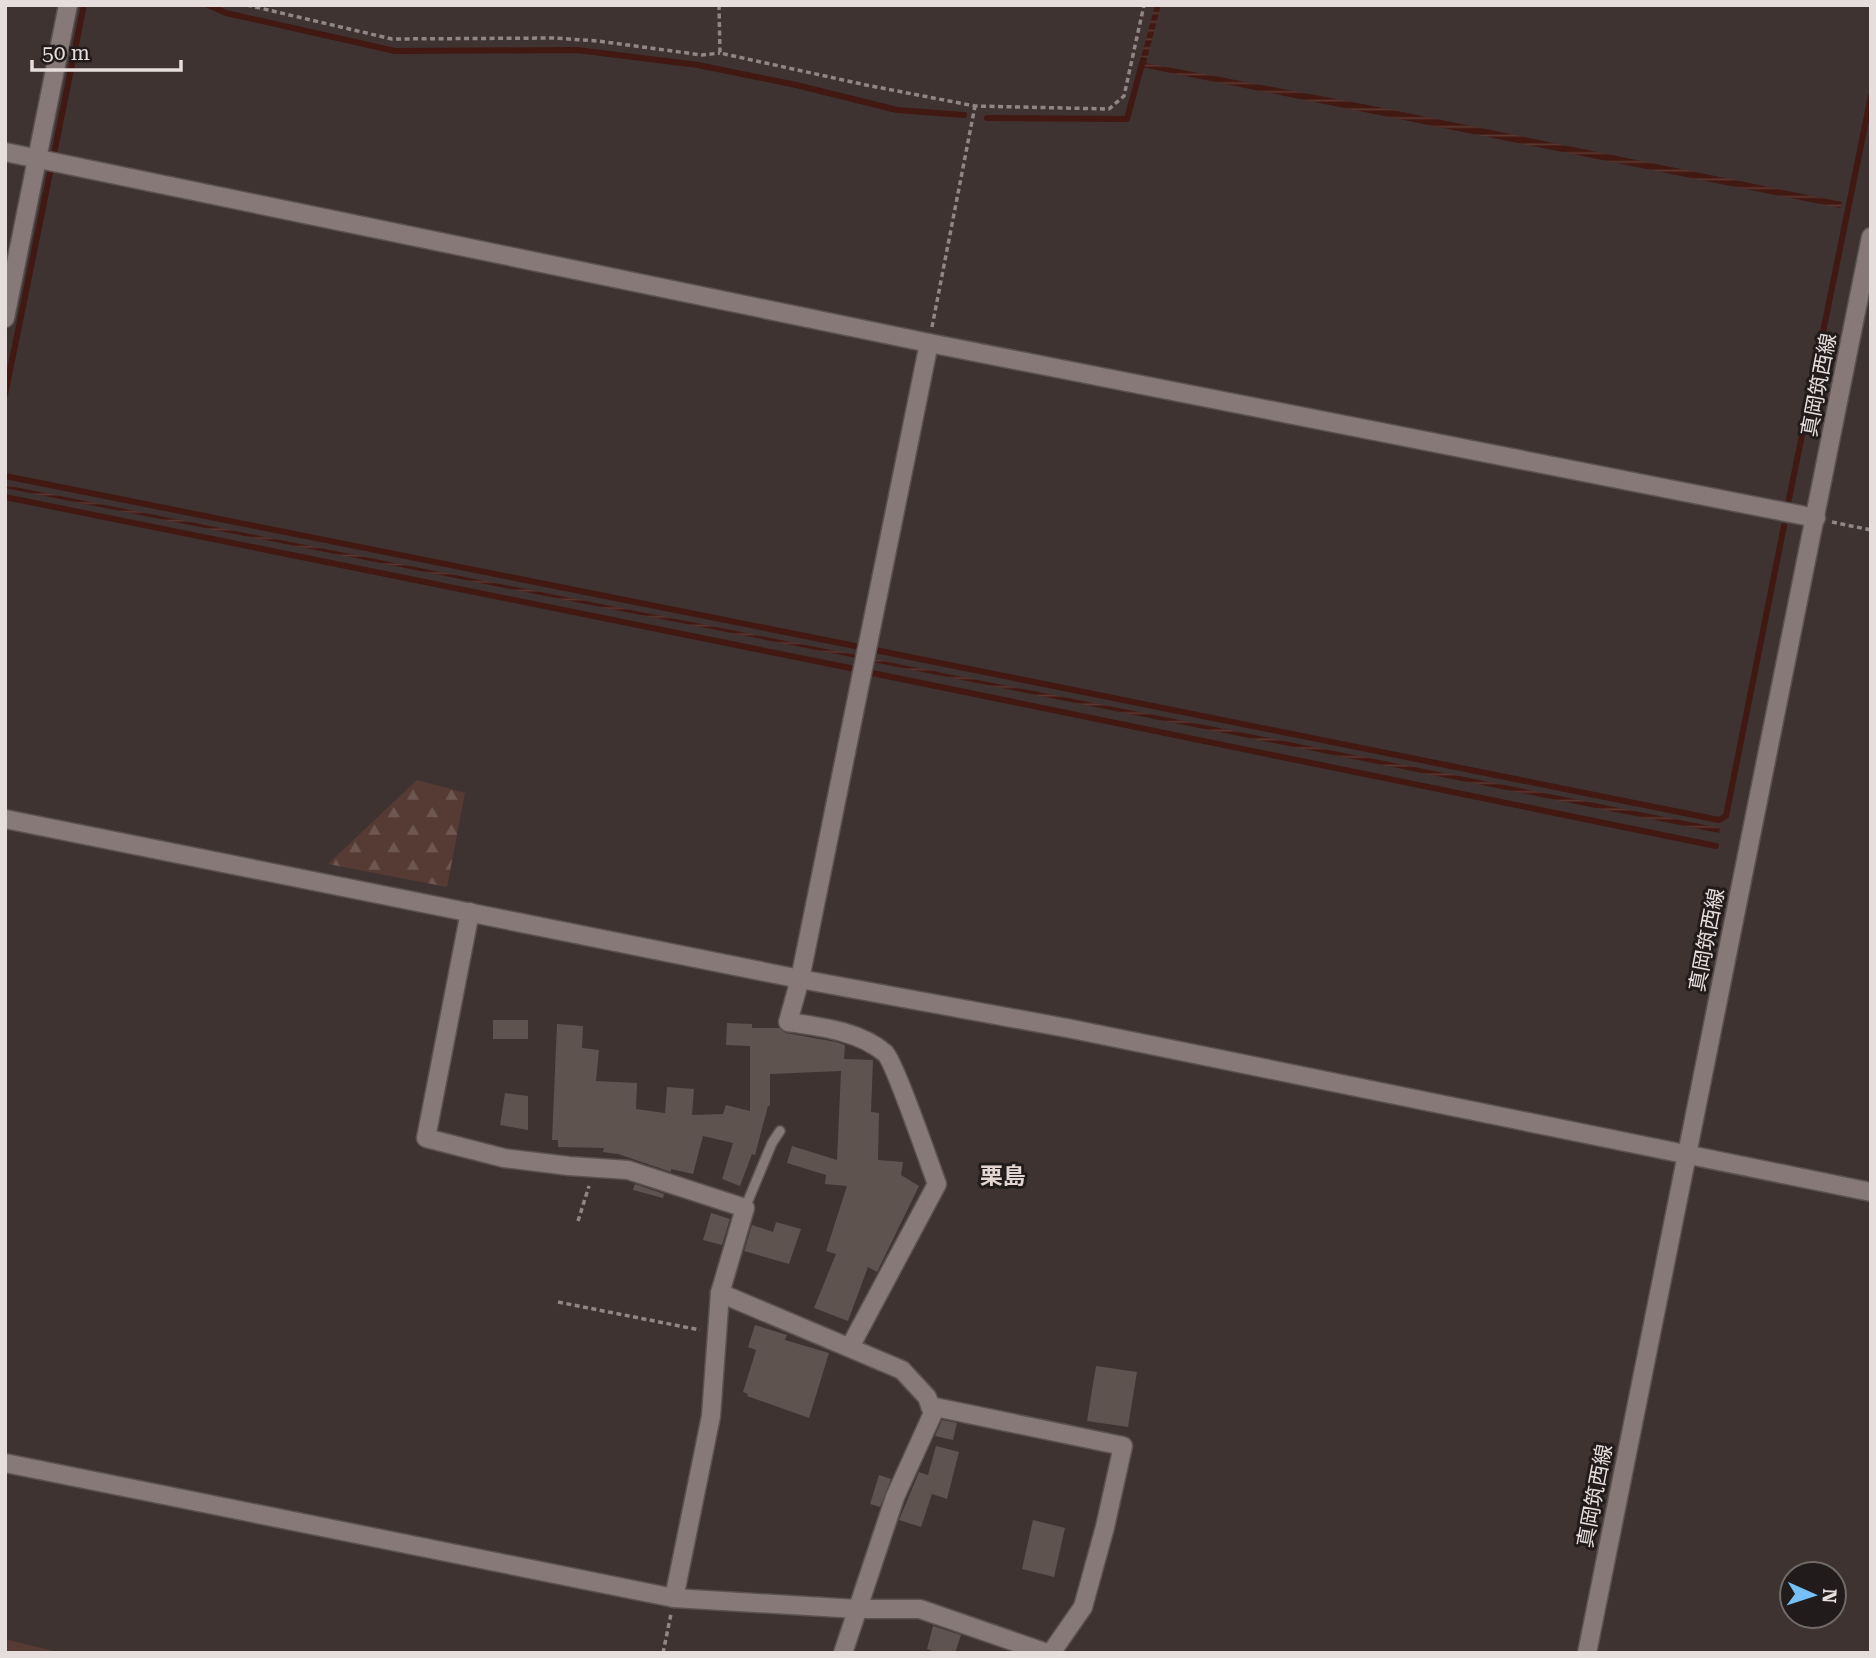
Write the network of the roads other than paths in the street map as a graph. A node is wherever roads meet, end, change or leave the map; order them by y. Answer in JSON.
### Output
{"nodes":[{"id":1,"x":68,"y":5,"type":"edge"},
{"id":2,"x":5,"y":152,"type":"edge"},
{"id":3,"x":38,"y":158,"type":"junction"},
{"id":4,"x":1871,"y":237,"type":"edge"},
{"id":5,"x":5,"y":318,"type":"edge"},
{"id":6,"x":929,"y":343,"type":"junction"},
{"id":7,"x":1816,"y":518,"type":"junction"},
{"id":8,"x":5,"y":819,"type":"edge"},
{"id":9,"x":470,"y":912,"type":"junction"},
{"id":10,"x":800,"y":979,"type":"junction"},
{"id":11,"x":780,"y":1131,"type":"dead end"},
{"id":12,"x":1687,"y":1155,"type":"junction"},
{"id":13,"x":1871,"y":1192,"type":"edge"},
{"id":14,"x":745,"y":1208,"type":"junction"},
{"id":15,"x":720,"y":1293,"type":"junction"},
{"id":16,"x":850,"y":1348,"type":"junction"},
{"id":17,"x":930,"y":1406,"type":"junction"},
{"id":18,"x":5,"y":1463,"type":"edge"},
{"id":19,"x":674,"y":1598,"type":"junction"},
{"id":20,"x":857,"y":1609,"type":"junction"},
{"id":21,"x":843,"y":1653,"type":"edge"},
{"id":22,"x":1049,"y":1653,"type":"edge"},
{"id":23,"x":1587,"y":1653,"type":"edge"}],
"edges":[{"from":1,"to":3,"type":"street"},
{"from":2,"to":3,"type":"street"},
{"from":3,"to":5,"type":"street"},
{"from":3,"to":6,"type":"street"},
{"from":4,"to":7,"type":"street","name":"真岡筑西線"},
{"from":6,"to":7,"type":"street"},
{"from":6,"to":10,"type":"street"},
{"from":7,"to":12,"type":"street","name":"真岡筑西線"},
{"from":8,"to":9,"type":"street"},
{"from":9,"to":10,"type":"street"},
{"from":9,"to":14,"type":"street"},
{"from":10,"to":12,"type":"street"},
{"from":10,"to":16,"type":"street"},
{"from":11,"to":14,"type":"lane"},
{"from":12,"to":13,"type":"street"},
{"from":12,"to":23,"type":"street","name":"真岡筑西線"},
{"from":14,"to":15,"type":"street"},
{"from":15,"to":16,"type":"street"},
{"from":15,"to":19,"type":"street"},
{"from":16,"to":17,"type":"street"},
{"from":17,"to":20,"type":"street"},
{"from":17,"to":22,"type":"street"},
{"from":18,"to":19,"type":"street"},
{"from":19,"to":20,"type":"street"},
{"from":20,"to":21,"type":"street"},
{"from":20,"to":22,"type":"street"}]}
